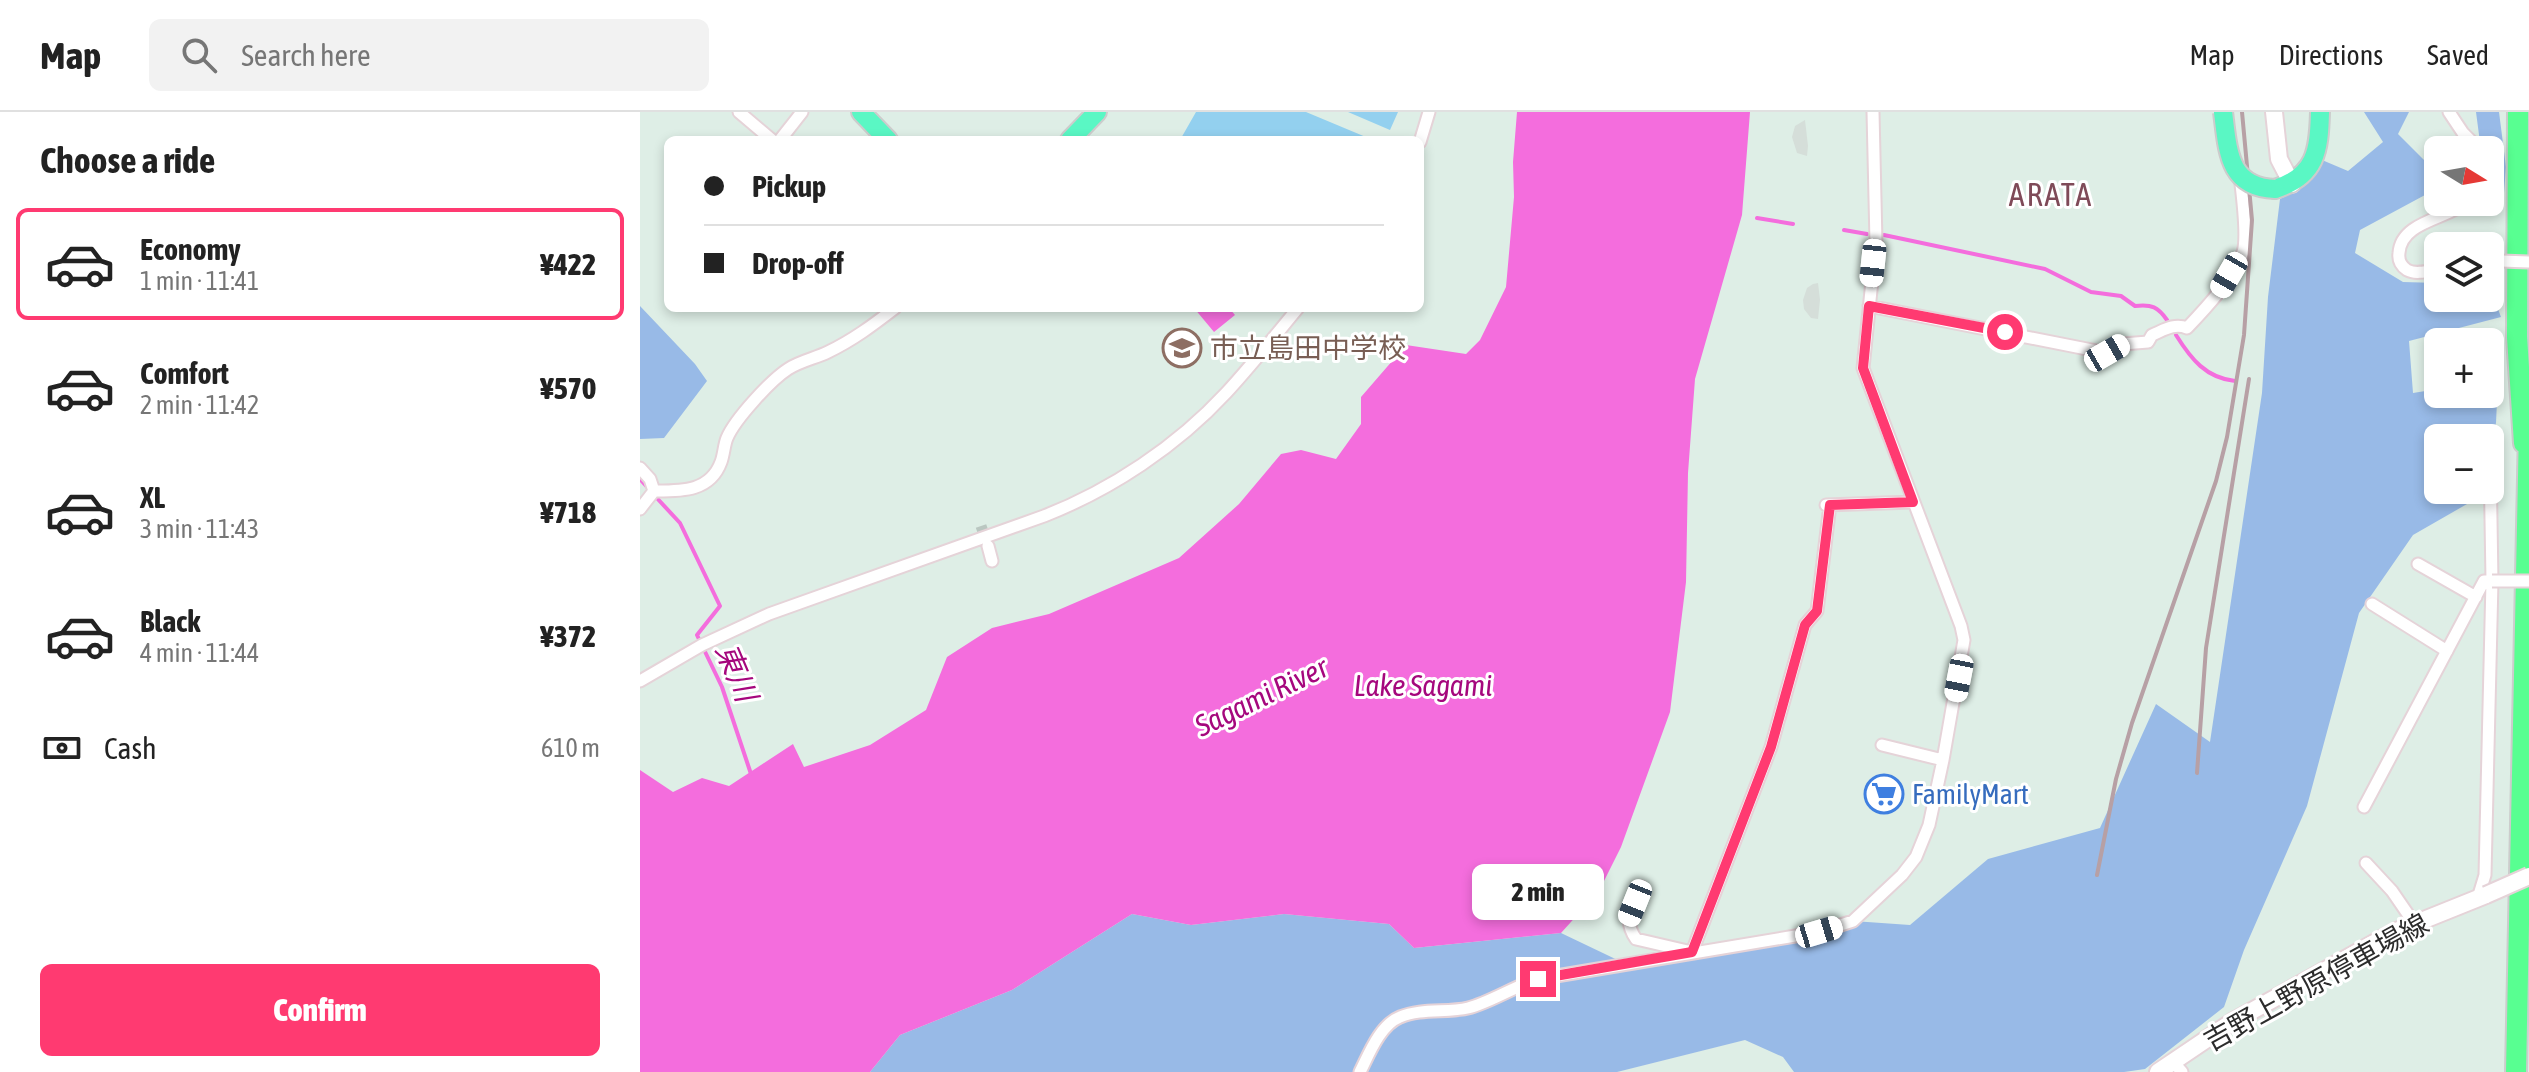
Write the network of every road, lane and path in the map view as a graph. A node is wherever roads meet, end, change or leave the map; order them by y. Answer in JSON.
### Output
{"nodes":[{"id":1,"x":739,"y":112,"type":"edge"},
{"id":2,"x":802,"y":112,"type":"edge"},
{"id":3,"x":861,"y":112,"type":"edge"},
{"id":4,"x":1097,"y":112,"type":"edge"},
{"id":5,"x":1429,"y":112,"type":"edge"},
{"id":6,"x":1873,"y":112,"type":"edge"},
{"id":7,"x":2223,"y":112,"type":"edge"},
{"id":8,"x":2232,"y":112,"type":"edge"},
{"id":9,"x":2274,"y":112,"type":"edge"},
{"id":10,"x":2320,"y":112,"type":"edge"},
{"id":11,"x":2449,"y":112,"type":"edge"},
{"id":12,"x":2518,"y":112,"type":"edge"},
{"id":13,"x":767,"y":136,"type":"edge"},
{"id":14,"x":783,"y":136,"type":"edge"},
{"id":15,"x":884,"y":136,"type":"edge"},
{"id":16,"x":1074,"y":136,"type":"edge"},
{"id":17,"x":1422,"y":136,"type":"edge"},
{"id":18,"x":2466,"y":136,"type":"edge"},
{"id":19,"x":2284,"y":187,"type":"junction"},
{"id":20,"x":2443,"y":216,"type":"edge"},
{"id":21,"x":2504,"y":261,"type":"edge"},
{"id":22,"x":2529,"y":262,"type":"edge"},
{"id":23,"x":2424,"y":271,"type":"edge"},
{"id":24,"x":1869,"y":306,"type":"junction"},
{"id":25,"x":890,"y":312,"type":"edge"},
{"id":26,"x":1295,"y":312,"type":"edge"},
{"id":27,"x":2529,"y":428,"type":"edge"},
{"id":28,"x":640,"y":468,"type":"edge"},
{"id":29,"x":654,"y":491,"type":"junction"},
{"id":30,"x":2527,"y":491,"type":"junction"},
{"id":31,"x":1913,"y":502,"type":"junction"},
{"id":32,"x":2491,"y":504,"type":"edge"},
{"id":33,"x":640,"y":509,"type":"edge"},
{"id":34,"x":988,"y":546,"type":"tunnel mouth"},
{"id":35,"x":992,"y":561,"type":"dead end"},
{"id":36,"x":2418,"y":564,"type":"dead end"},
{"id":37,"x":2492,"y":581,"type":"junction"},
{"id":38,"x":2529,"y":581,"type":"edge"},
{"id":39,"x":2476,"y":597,"type":"junction"},
{"id":40,"x":2372,"y":604,"type":"dead end"},
{"id":41,"x":2447,"y":651,"type":"junction"},
{"id":42,"x":640,"y":681,"type":"edge"},
{"id":43,"x":1882,"y":745,"type":"dead end"},
{"id":44,"x":1943,"y":760,"type":"junction"},
{"id":45,"x":2364,"y":807,"type":"dead end"},
{"id":46,"x":2366,"y":863,"type":"dead end"},
{"id":47,"x":2529,"y":876,"type":"edge"},
{"id":48,"x":1641,"y":887,"type":"dead end"},
{"id":49,"x":2482,"y":897,"type":"junction"},
{"id":50,"x":2414,"y":923,"type":"junction"},
{"id":51,"x":1692,"y":952,"type":"junction"},
{"id":52,"x":2178,"y":1067,"type":"edge"},
{"id":53,"x":1360,"y":1072,"type":"edge"},
{"id":54,"x":2158,"y":1072,"type":"edge"},
{"id":55,"x":2516,"y":1072,"type":"edge"}],
"edges":[{"from":1,"to":13,"type":"street"},
{"from":2,"to":14,"type":"street"},
{"from":3,"to":15,"type":"main road"},
{"from":4,"to":16,"type":"main road"},
{"from":5,"to":17,"type":"street"},
{"from":6,"to":24,"type":"street"},
{"from":7,"to":19,"type":"main road","bridge":true},
{"from":8,"to":24,"type":"street"},
{"from":9,"to":19,"type":"main road"},
{"from":10,"to":19,"type":"main road"},
{"from":11,"to":18,"type":"street"},
{"from":12,"to":30,"type":"highway"},
{"from":20,"to":23,"type":"street"},
{"from":21,"to":22,"type":"street","bridge":true},
{"from":24,"to":31,"type":"street"},
{"from":25,"to":29,"type":"street"},
{"from":26,"to":42,"type":"street"},
{"from":27,"to":30,"type":"highway"},
{"from":28,"to":29,"type":"street"},
{"from":29,"to":33,"type":"street"},
{"from":30,"to":55,"type":"highway"},
{"from":31,"to":44,"type":"street"},
{"from":31,"to":51,"type":"street"},
{"from":32,"to":37,"type":"street"},
{"from":34,"to":35,"type":"street"},
{"from":36,"to":39,"type":"street"},
{"from":37,"to":38,"type":"street","bridge":true},
{"from":37,"to":39,"type":"street"},
{"from":37,"to":49,"type":"street"},
{"from":39,"to":41,"type":"street"},
{"from":40,"to":41,"type":"street"},
{"from":41,"to":45,"type":"street"},
{"from":43,"to":44,"type":"street"},
{"from":44,"to":51,"type":"street"},
{"from":46,"to":50,"type":"street"},
{"from":47,"to":49,"type":"main road","name":"吉野上野原停車場線","bridge":true},
{"from":48,"to":51,"type":"street"},
{"from":49,"to":50,"type":"main road","name":"吉野上野原停車場線"},
{"from":50,"to":52,"type":"main road","name":"吉野上野原停車場線"},
{"from":51,"to":53,"type":"street"},
{"from":52,"to":54,"type":"main road","name":"吉野上野原停車場線"}]}
